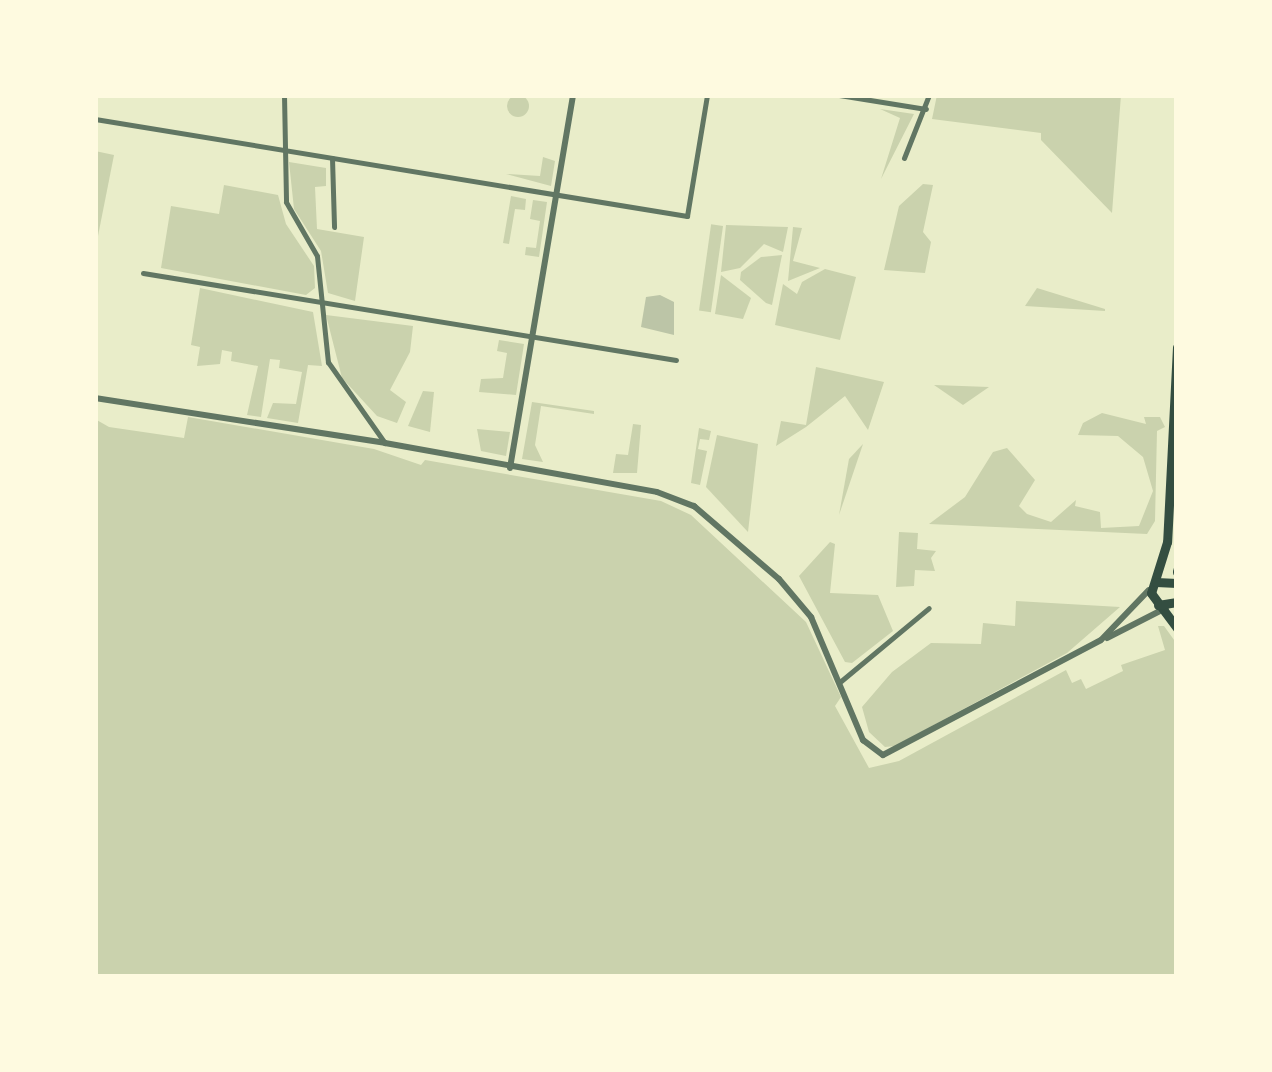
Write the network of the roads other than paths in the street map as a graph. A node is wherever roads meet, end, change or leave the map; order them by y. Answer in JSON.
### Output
{"nodes":[{"id":1,"x":284,"y":95,"type":"edge"},
{"id":2,"x":573,"y":95,"type":"edge"},
{"id":3,"x":707,"y":95,"type":"edge"},
{"id":4,"x":839,"y":95,"type":"edge"},
{"id":5,"x":928,"y":95,"type":"edge"},
{"id":6,"x":926,"y":109,"type":"junction"},
{"id":7,"x":95,"y":119,"type":"edge"},
{"id":8,"x":284,"y":150,"type":"junction"},
{"id":9,"x":332,"y":158,"type":"junction"},
{"id":10,"x":904,"y":158,"type":"dead end"},
{"id":11,"x":556,"y":194,"type":"junction"},
{"id":12,"x":334,"y":227,"type":"dead end"},
{"id":13,"x":143,"y":273,"type":"dead end"},
{"id":14,"x":320,"y":302,"type":"junction"},
{"id":15,"x":532,"y":336,"type":"junction"},
{"id":16,"x":1177,"y":347,"type":"edge"},
{"id":17,"x":676,"y":360,"type":"dead end"},
{"id":18,"x":95,"y":398,"type":"edge"},
{"id":19,"x":385,"y":443,"type":"junction"},
{"id":20,"x":510,"y":468,"type":"junction"},
{"id":21,"x":1177,"y":583,"type":"edge"},
{"id":22,"x":1154,"y":584,"type":"junction"},
{"id":23,"x":1166,"y":605,"type":"edge"},
{"id":24,"x":929,"y":608,"type":"dead end"},
{"id":25,"x":1177,"y":628,"type":"edge"},
{"id":26,"x":1101,"y":640,"type":"junction"},
{"id":27,"x":841,"y":681,"type":"junction"}],
"edges":[{"from":1,"to":8,"type":"street"},
{"from":2,"to":11,"type":"street"},
{"from":3,"to":11,"type":"street"},
{"from":4,"to":6,"type":"street"},
{"from":5,"to":6,"type":"street"},
{"from":6,"to":10,"type":"street"},
{"from":7,"to":8,"type":"street"},
{"from":8,"to":9,"type":"street"},
{"from":8,"to":14,"type":"street"},
{"from":9,"to":11,"type":"street"},
{"from":9,"to":12,"type":"street"},
{"from":11,"to":15,"type":"street"},
{"from":13,"to":14,"type":"street"},
{"from":14,"to":15,"type":"street"},
{"from":14,"to":19,"type":"street"},
{"from":15,"to":17,"type":"street"},
{"from":15,"to":20,"type":"street"},
{"from":16,"to":22,"type":"main road"},
{"from":18,"to":19,"type":"street"},
{"from":19,"to":20,"type":"street"},
{"from":20,"to":27,"type":"street"},
{"from":21,"to":22,"type":"main road"},
{"from":22,"to":23,"type":"main road"},
{"from":22,"to":26,"type":"street"},
{"from":23,"to":25,"type":"main road"},
{"from":23,"to":26,"type":"street"},
{"from":24,"to":27,"type":"street"},
{"from":26,"to":27,"type":"street"}]}
